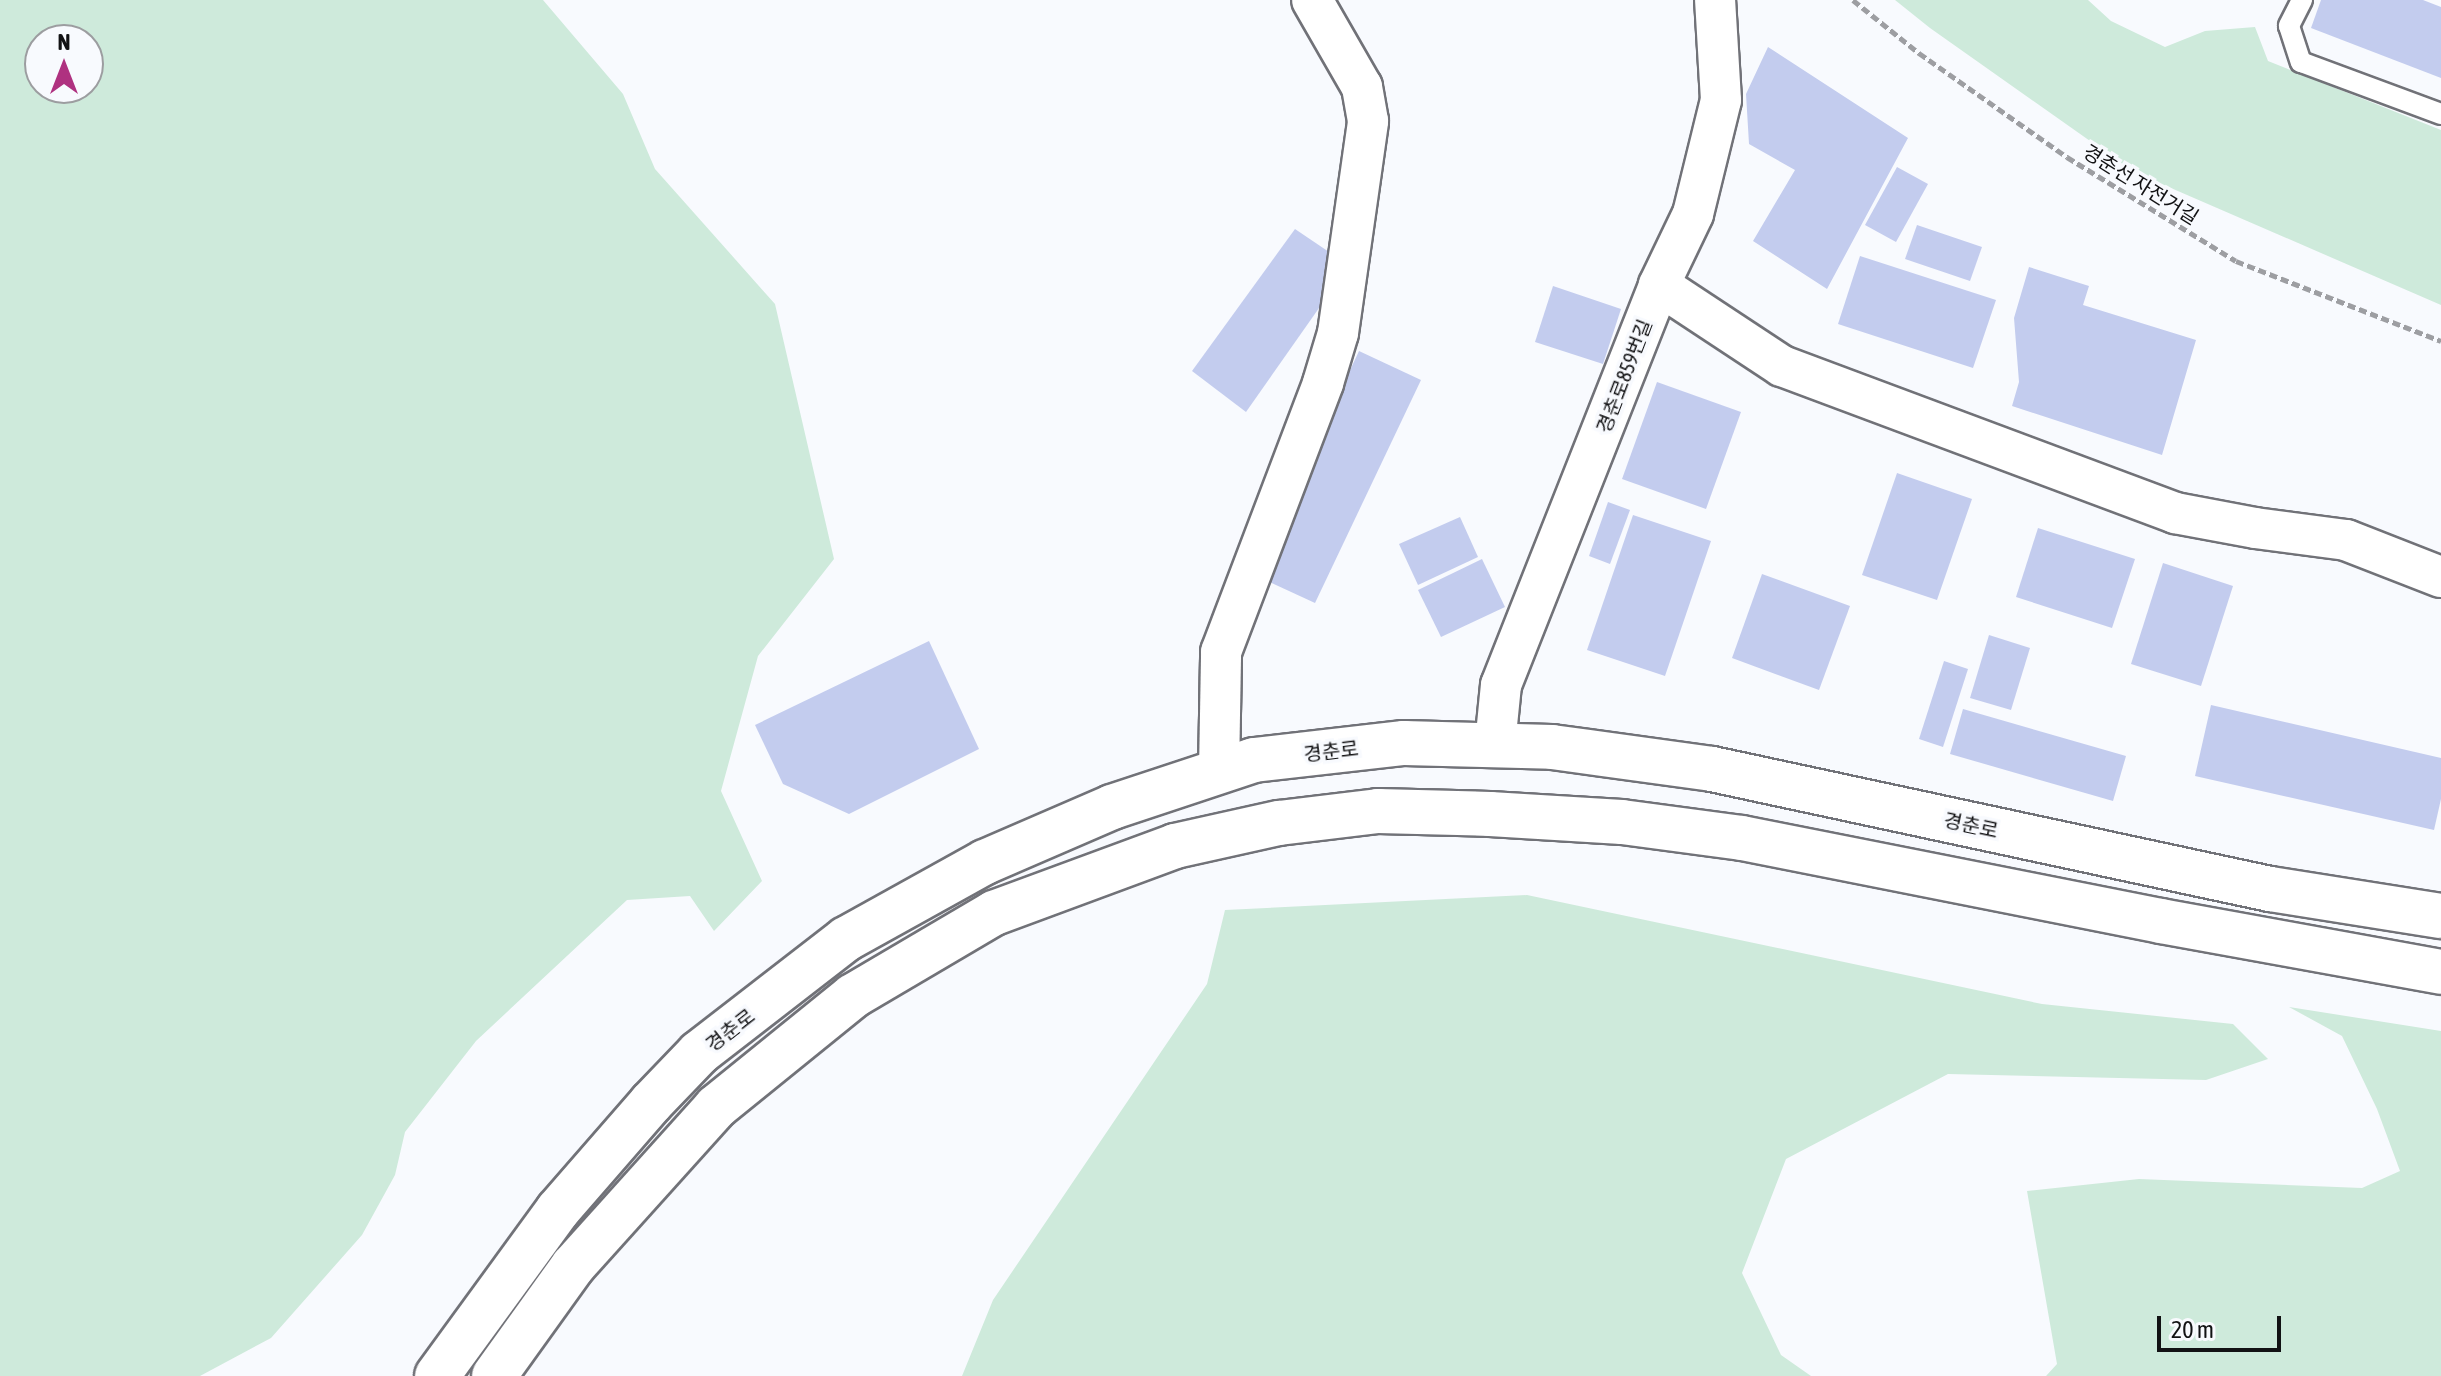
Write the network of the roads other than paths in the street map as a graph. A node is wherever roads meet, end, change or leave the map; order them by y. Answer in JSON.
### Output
{"nodes":[{"id":1,"x":1312,"y":0,"type":"edge"},
{"id":2,"x":1715,"y":0,"type":"edge"},
{"id":3,"x":2302,"y":0,"type":"edge"},
{"id":4,"x":2441,"y":114,"type":"edge"},
{"id":5,"x":1659,"y":285,"type":"junction"},
{"id":6,"x":2441,"y":577,"type":"edge"},
{"id":7,"x":1495,"y":745,"type":"junction"},
{"id":8,"x":1219,"y":772,"type":"junction"},
{"id":9,"x":2441,"y":916,"type":"edge"},
{"id":10,"x":2441,"y":972,"type":"edge"},
{"id":11,"x":437,"y":1376,"type":"edge"},
{"id":12,"x":494,"y":1376,"type":"edge"}],
"edges":[{"from":1,"to":8,"type":"street"},
{"from":2,"to":5,"type":"street","name":"경춘로859번길"},
{"from":3,"to":4,"type":"lane"},
{"from":5,"to":6,"type":"street"},
{"from":5,"to":7,"type":"street","name":"경춘로859번길"},
{"from":7,"to":8,"type":"street","name":"경춘로"},
{"from":7,"to":9,"type":"street","name":"경춘로"},
{"from":8,"to":11,"type":"street","name":"경춘로"},
{"from":10,"to":12,"type":"street"}]}
